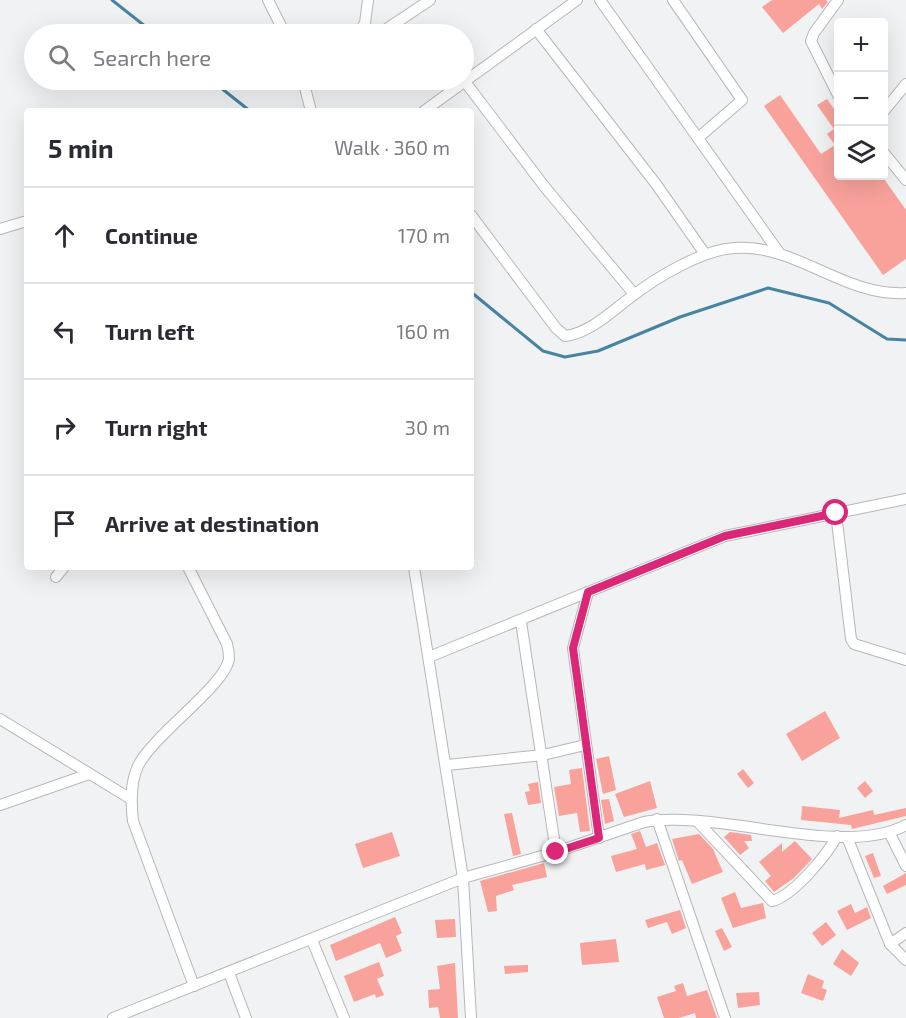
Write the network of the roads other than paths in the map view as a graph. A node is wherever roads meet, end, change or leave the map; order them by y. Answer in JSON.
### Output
{"nodes":[{"id":1,"x":268,"y":0,"type":"edge"},
{"id":2,"x":368,"y":0,"type":"edge"},
{"id":3,"x":430,"y":0,"type":"edge"},
{"id":4,"x":577,"y":0,"type":"edge"},
{"id":5,"x":600,"y":0,"type":"edge"},
{"id":6,"x":673,"y":0,"type":"edge"},
{"id":7,"x":838,"y":0,"type":"edge"},
{"id":8,"x":280,"y":24,"type":"edge"},
{"id":9,"x":364,"y":24,"type":"edge"},
{"id":10,"x":394,"y":24,"type":"edge"},
{"id":11,"x":536,"y":29,"type":"junction"},
{"id":12,"x":474,"y":76,"type":"edge"},
{"id":13,"x":906,"y":84,"type":"edge"},
{"id":14,"x":834,"y":87,"type":"edge"},
{"id":15,"x":306,"y":90,"type":"edge"},
{"id":16,"x":454,"y":90,"type":"edge"},
{"id":17,"x":472,"y":90,"type":"edge"},
{"id":18,"x":888,"y":106,"type":"edge"},
{"id":19,"x":310,"y":108,"type":"edge"},
{"id":20,"x":428,"y":108,"type":"edge"},
{"id":21,"x":698,"y":138,"type":"junction"},
{"id":22,"x":888,"y":158,"type":"edge"},
{"id":23,"x":906,"y":180,"type":"edge"},
{"id":24,"x":474,"y":218,"type":"edge"},
{"id":25,"x":24,"y":222,"type":"edge"},
{"id":26,"x":0,"y":229,"type":"edge"},
{"id":27,"x":705,"y":254,"type":"junction"},
{"id":28,"x":780,"y":254,"type":"junction"},
{"id":29,"x":906,"y":293,"type":"edge"},
{"id":30,"x":634,"y":294,"type":"junction"},
{"id":31,"x":906,"y":499,"type":"edge"},
{"id":32,"x":836,"y":513,"type":"junction"},
{"id":33,"x":62,"y":570,"type":"edge"},
{"id":34,"x":190,"y":570,"type":"edge"},
{"id":35,"x":414,"y":570,"type":"edge"},
{"id":36,"x":56,"y":577,"type":"dead end"},
{"id":37,"x":588,"y":592,"type":"junction"},
{"id":38,"x":521,"y":622,"type":"junction"},
{"id":39,"x":429,"y":657,"type":"junction"},
{"id":40,"x":906,"y":660,"type":"edge"},
{"id":41,"x":0,"y":719,"type":"edge"},
{"id":42,"x":585,"y":745,"type":"junction"},
{"id":43,"x":543,"y":755,"type":"junction"},
{"id":44,"x":447,"y":765,"type":"junction"},
{"id":45,"x":89,"y":774,"type":"junction"},
{"id":46,"x":130,"y":799,"type":"junction"},
{"id":47,"x":0,"y":805,"type":"edge"},
{"id":48,"x":657,"y":819,"type":"junction"},
{"id":49,"x":698,"y":821,"type":"junction"},
{"id":50,"x":906,"y":825,"type":"edge"},
{"id":51,"x":890,"y":834,"type":"junction"},
{"id":52,"x":842,"y":836,"type":"junction"},
{"id":53,"x":599,"y":838,"type":"junction"},
{"id":54,"x":556,"y":852,"type":"junction"},
{"id":55,"x":906,"y":866,"type":"edge"},
{"id":56,"x":463,"y":878,"type":"junction"},
{"id":57,"x":906,"y":933,"type":"edge"},
{"id":58,"x":312,"y":940,"type":"junction"},
{"id":59,"x":890,"y":944,"type":"junction"},
{"id":60,"x":906,"y":960,"type":"edge"},
{"id":61,"x":229,"y":973,"type":"junction"},
{"id":62,"x":194,"y":986,"type":"junction"},
{"id":63,"x":113,"y":1018,"type":"edge"},
{"id":64,"x":246,"y":1018,"type":"edge"},
{"id":65,"x":344,"y":1018,"type":"edge"},
{"id":66,"x":471,"y":1018,"type":"edge"},
{"id":67,"x":725,"y":1018,"type":"edge"}],
"edges":[{"from":1,"to":8,"type":"street"},
{"from":2,"to":9,"type":"street"},
{"from":3,"to":10,"type":"street"},
{"from":4,"to":11,"type":"street"},
{"from":5,"to":21,"type":"street"},
{"from":6,"to":21,"type":"street"},
{"from":7,"to":14,"type":"street"},
{"from":11,"to":12,"type":"street"},
{"from":11,"to":27,"type":"street"},
{"from":13,"to":18,"type":"street"},
{"from":15,"to":19,"type":"street"},
{"from":16,"to":20,"type":"street"},
{"from":17,"to":30,"type":"street"},
{"from":21,"to":28,"type":"street"},
{"from":22,"to":23,"type":"street"},
{"from":24,"to":30,"type":"street"},
{"from":25,"to":26,"type":"street"},
{"from":27,"to":28,"type":"street"},
{"from":27,"to":30,"type":"street"},
{"from":28,"to":29,"type":"street"},
{"from":31,"to":32,"type":"street"},
{"from":32,"to":37,"type":"street"},
{"from":32,"to":40,"type":"street"},
{"from":33,"to":36,"type":"street"},
{"from":34,"to":46,"type":"street"},
{"from":35,"to":39,"type":"street"},
{"from":37,"to":38,"type":"street"},
{"from":37,"to":42,"type":"street"},
{"from":38,"to":39,"type":"street"},
{"from":38,"to":43,"type":"street"},
{"from":39,"to":44,"type":"street"},
{"from":41,"to":45,"type":"street"},
{"from":42,"to":43,"type":"street"},
{"from":42,"to":53,"type":"street"},
{"from":43,"to":44,"type":"street"},
{"from":43,"to":54,"type":"street"},
{"from":44,"to":56,"type":"street"},
{"from":45,"to":46,"type":"street"},
{"from":45,"to":47,"type":"street"},
{"from":46,"to":62,"type":"street"},
{"from":48,"to":49,"type":"street"},
{"from":48,"to":53,"type":"street"},
{"from":48,"to":67,"type":"street"},
{"from":49,"to":52,"type":"street"},
{"from":49,"to":52,"type":"street"},
{"from":50,"to":51,"type":"street"},
{"from":51,"to":52,"type":"street"},
{"from":51,"to":55,"type":"street"},
{"from":52,"to":59,"type":"street"},
{"from":53,"to":54,"type":"street"},
{"from":54,"to":56,"type":"street"},
{"from":56,"to":58,"type":"street"},
{"from":56,"to":66,"type":"street"},
{"from":57,"to":59,"type":"street"},
{"from":58,"to":61,"type":"street"},
{"from":58,"to":65,"type":"street"},
{"from":59,"to":60,"type":"street"},
{"from":61,"to":62,"type":"street"},
{"from":61,"to":64,"type":"street"},
{"from":62,"to":63,"type":"street"}]}
